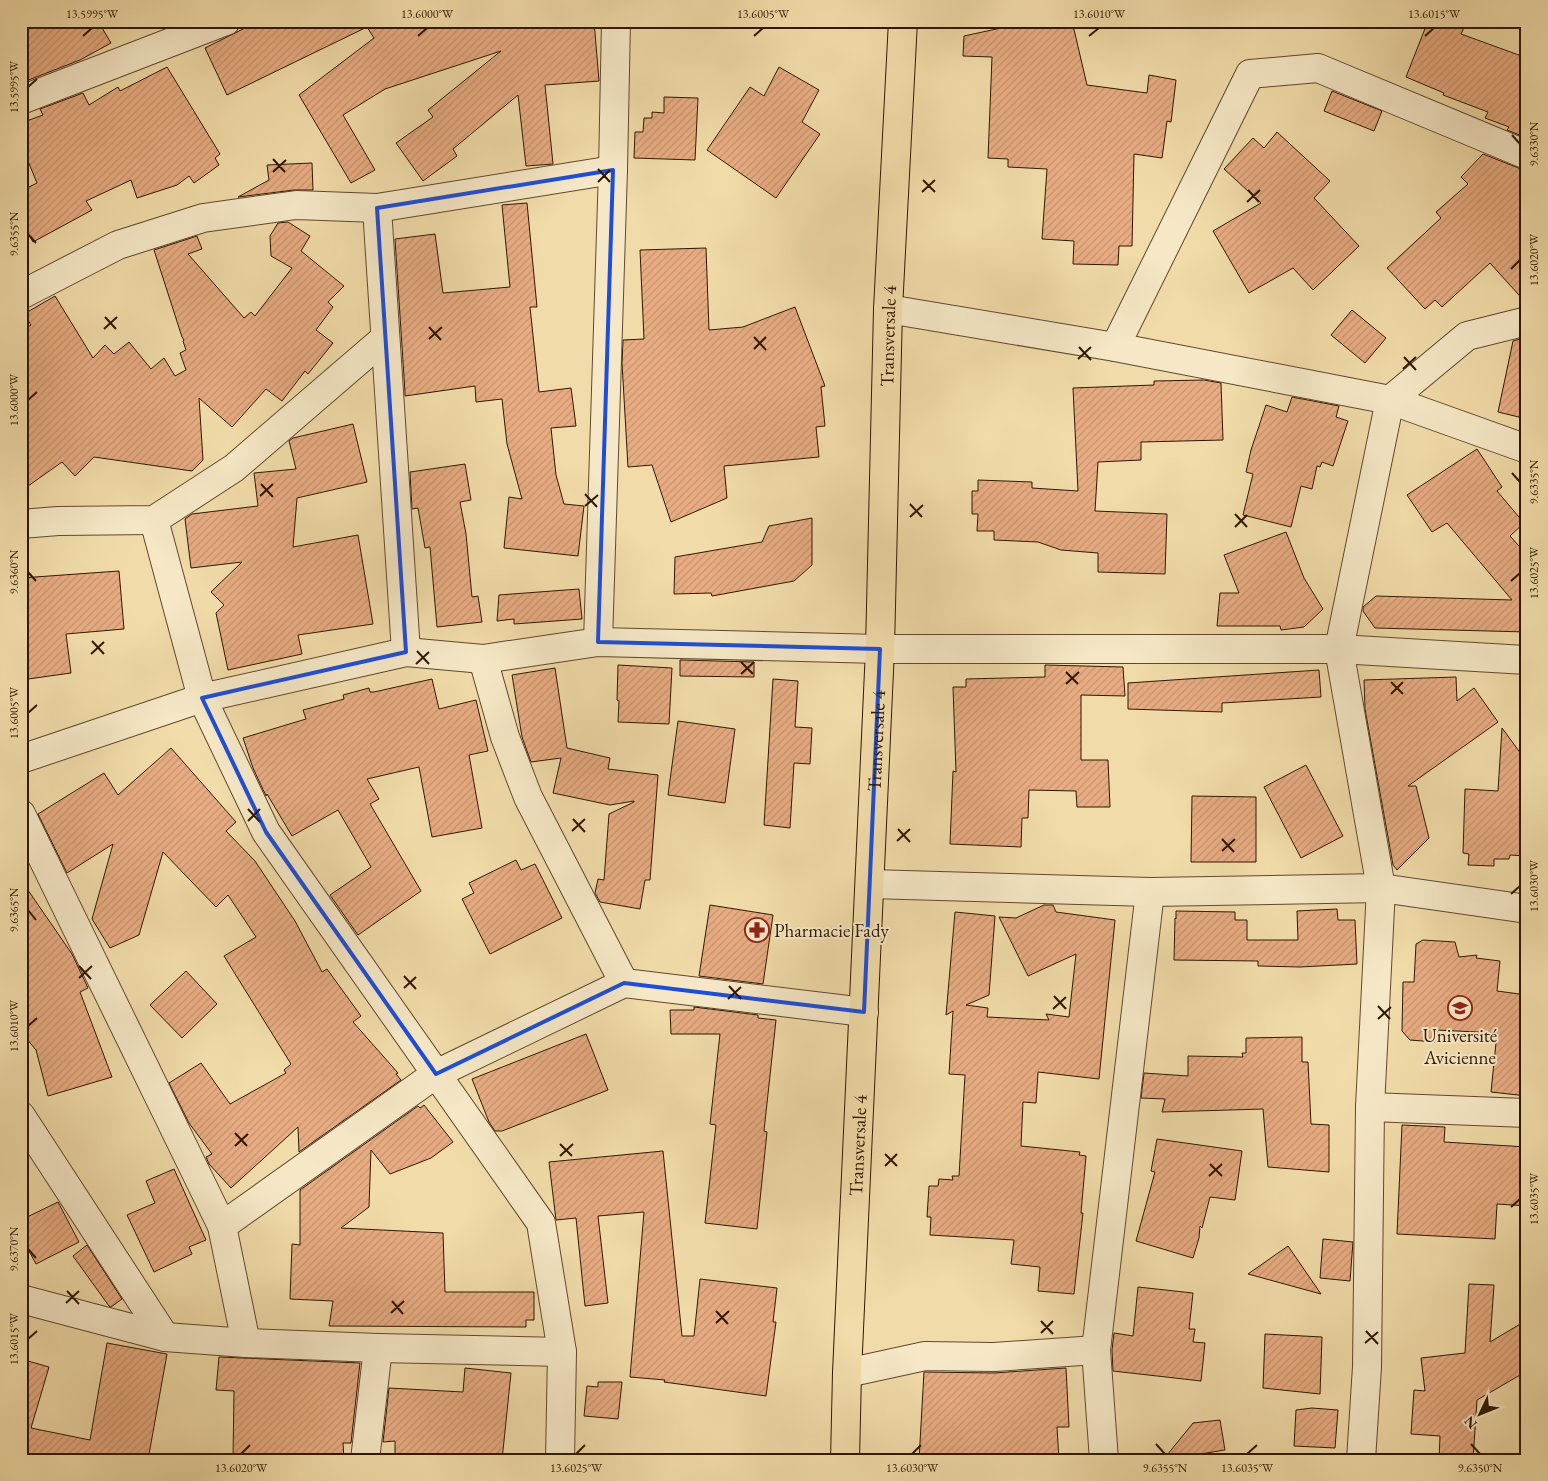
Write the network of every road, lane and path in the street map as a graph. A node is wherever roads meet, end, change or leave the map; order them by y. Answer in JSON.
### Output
{"nodes":[{"id":1,"x":616,"y":21,"type":"edge"},
{"id":2,"x":903,"y":21,"type":"edge"},
{"id":3,"x":214,"y":24,"type":"edge"},
{"id":4,"x":21,"y":100,"type":"edge"},
{"id":5,"x":1527,"y":155,"type":"edge"},
{"id":6,"x":613,"y":170,"type":"junction"},
{"id":7,"x":377,"y":208,"type":"junction"},
{"id":8,"x":21,"y":295,"type":"edge"},
{"id":9,"x":888,"y":309,"type":"junction"},
{"id":10,"x":1527,"y":321,"type":"edge"},
{"id":11,"x":385,"y":338,"type":"junction"},
{"id":12,"x":1115,"y":347,"type":"junction"},
{"id":13,"x":1390,"y":400,"type":"junction"},
{"id":14,"x":1527,"y":449,"type":"edge"},
{"id":15,"x":154,"y":520,"type":"junction"},
{"id":16,"x":21,"y":524,"type":"edge"},
{"id":17,"x":598,"y":642,"type":"junction"},
{"id":18,"x":880,"y":649,"type":"junction"},
{"id":19,"x":1339,"y":649,"type":"junction"},
{"id":20,"x":406,"y":652,"type":"junction"},
{"id":21,"x":483,"y":659,"type":"junction"},
{"id":22,"x":1527,"y":660,"type":"edge"},
{"id":23,"x":202,"y":698,"type":"junction"},
{"id":24,"x":21,"y":759,"type":"edge"},
{"id":25,"x":21,"y":814,"type":"edge"},
{"id":26,"x":870,"y":884,"type":"junction"},
{"id":27,"x":1380,"y":888,"type":"junction"},
{"id":28,"x":1150,"y":892,"type":"junction"},
{"id":29,"x":1527,"y":909,"type":"edge"},
{"id":30,"x":624,"y":983,"type":"junction"},
{"id":31,"x":864,"y":1012,"type":"junction"},
{"id":32,"x":436,"y":1074,"type":"junction"},
{"id":33,"x":1370,"y":1107,"type":"junction"},
{"id":34,"x":1527,"y":1113,"type":"edge"},
{"id":35,"x":21,"y":1116,"type":"edge"},
{"id":36,"x":222,"y":1226,"type":"junction"},
{"id":37,"x":21,"y":1299,"type":"edge"},
{"id":38,"x":165,"y":1337,"type":"junction"},
{"id":39,"x":246,"y":1343,"type":"junction"},
{"id":40,"x":378,"y":1348,"type":"junction"},
{"id":41,"x":1096,"y":1350,"type":"junction"},
{"id":42,"x":562,"y":1352,"type":"junction"},
{"id":43,"x":847,"y":1373,"type":"junction"},
{"id":44,"x":365,"y":1460,"type":"edge"},
{"id":45,"x":560,"y":1460,"type":"edge"},
{"id":46,"x":845,"y":1460,"type":"edge"},
{"id":47,"x":1104,"y":1460,"type":"edge"},
{"id":48,"x":1361,"y":1460,"type":"edge"}],
"edges":[{"from":1,"to":6,"type":"street"},
{"from":2,"to":9,"type":"main road","name":"Transversale 4"},
{"from":3,"to":4,"type":"street"},
{"from":5,"to":12,"type":"street"},
{"from":6,"to":7,"type":"street"},
{"from":6,"to":17,"type":"street"},
{"from":7,"to":8,"type":"street"},
{"from":7,"to":11,"type":"street"},
{"from":9,"to":12,"type":"street"},
{"from":9,"to":18,"type":"main road","name":"Transversale 4"},
{"from":10,"to":13,"type":"street"},
{"from":11,"to":15,"type":"street"},
{"from":11,"to":20,"type":"street"},
{"from":12,"to":13,"type":"street"},
{"from":13,"to":14,"type":"street"},
{"from":13,"to":19,"type":"street"},
{"from":15,"to":16,"type":"street"},
{"from":15,"to":23,"type":"street"},
{"from":17,"to":18,"type":"street"},
{"from":17,"to":21,"type":"street"},
{"from":18,"to":19,"type":"street"},
{"from":18,"to":26,"type":"main road","name":"Transversale 4"},
{"from":19,"to":22,"type":"street"},
{"from":19,"to":27,"type":"street"},
{"from":20,"to":21,"type":"street"},
{"from":20,"to":23,"type":"street"},
{"from":21,"to":30,"type":"street"},
{"from":23,"to":24,"type":"street"},
{"from":23,"to":32,"type":"street"},
{"from":25,"to":36,"type":"street"},
{"from":26,"to":28,"type":"street"},
{"from":26,"to":31,"type":"main road","name":"Transversale 4"},
{"from":27,"to":28,"type":"street"},
{"from":27,"to":29,"type":"street"},
{"from":27,"to":33,"type":"street"},
{"from":28,"to":41,"type":"street"},
{"from":30,"to":31,"type":"street"},
{"from":30,"to":32,"type":"street"},
{"from":31,"to":43,"type":"main road","name":"Transversale 4"},
{"from":32,"to":36,"type":"street"},
{"from":32,"to":42,"type":"street"},
{"from":33,"to":34,"type":"street"},
{"from":33,"to":48,"type":"street"},
{"from":35,"to":38,"type":"street"},
{"from":36,"to":39,"type":"street"},
{"from":37,"to":38,"type":"street"},
{"from":38,"to":39,"type":"street"},
{"from":39,"to":40,"type":"street"},
{"from":40,"to":42,"type":"street"},
{"from":40,"to":44,"type":"street"},
{"from":41,"to":43,"type":"street"},
{"from":41,"to":47,"type":"street"},
{"from":42,"to":45,"type":"street"},
{"from":43,"to":46,"type":"main road","name":"Transversale 4"}]}
